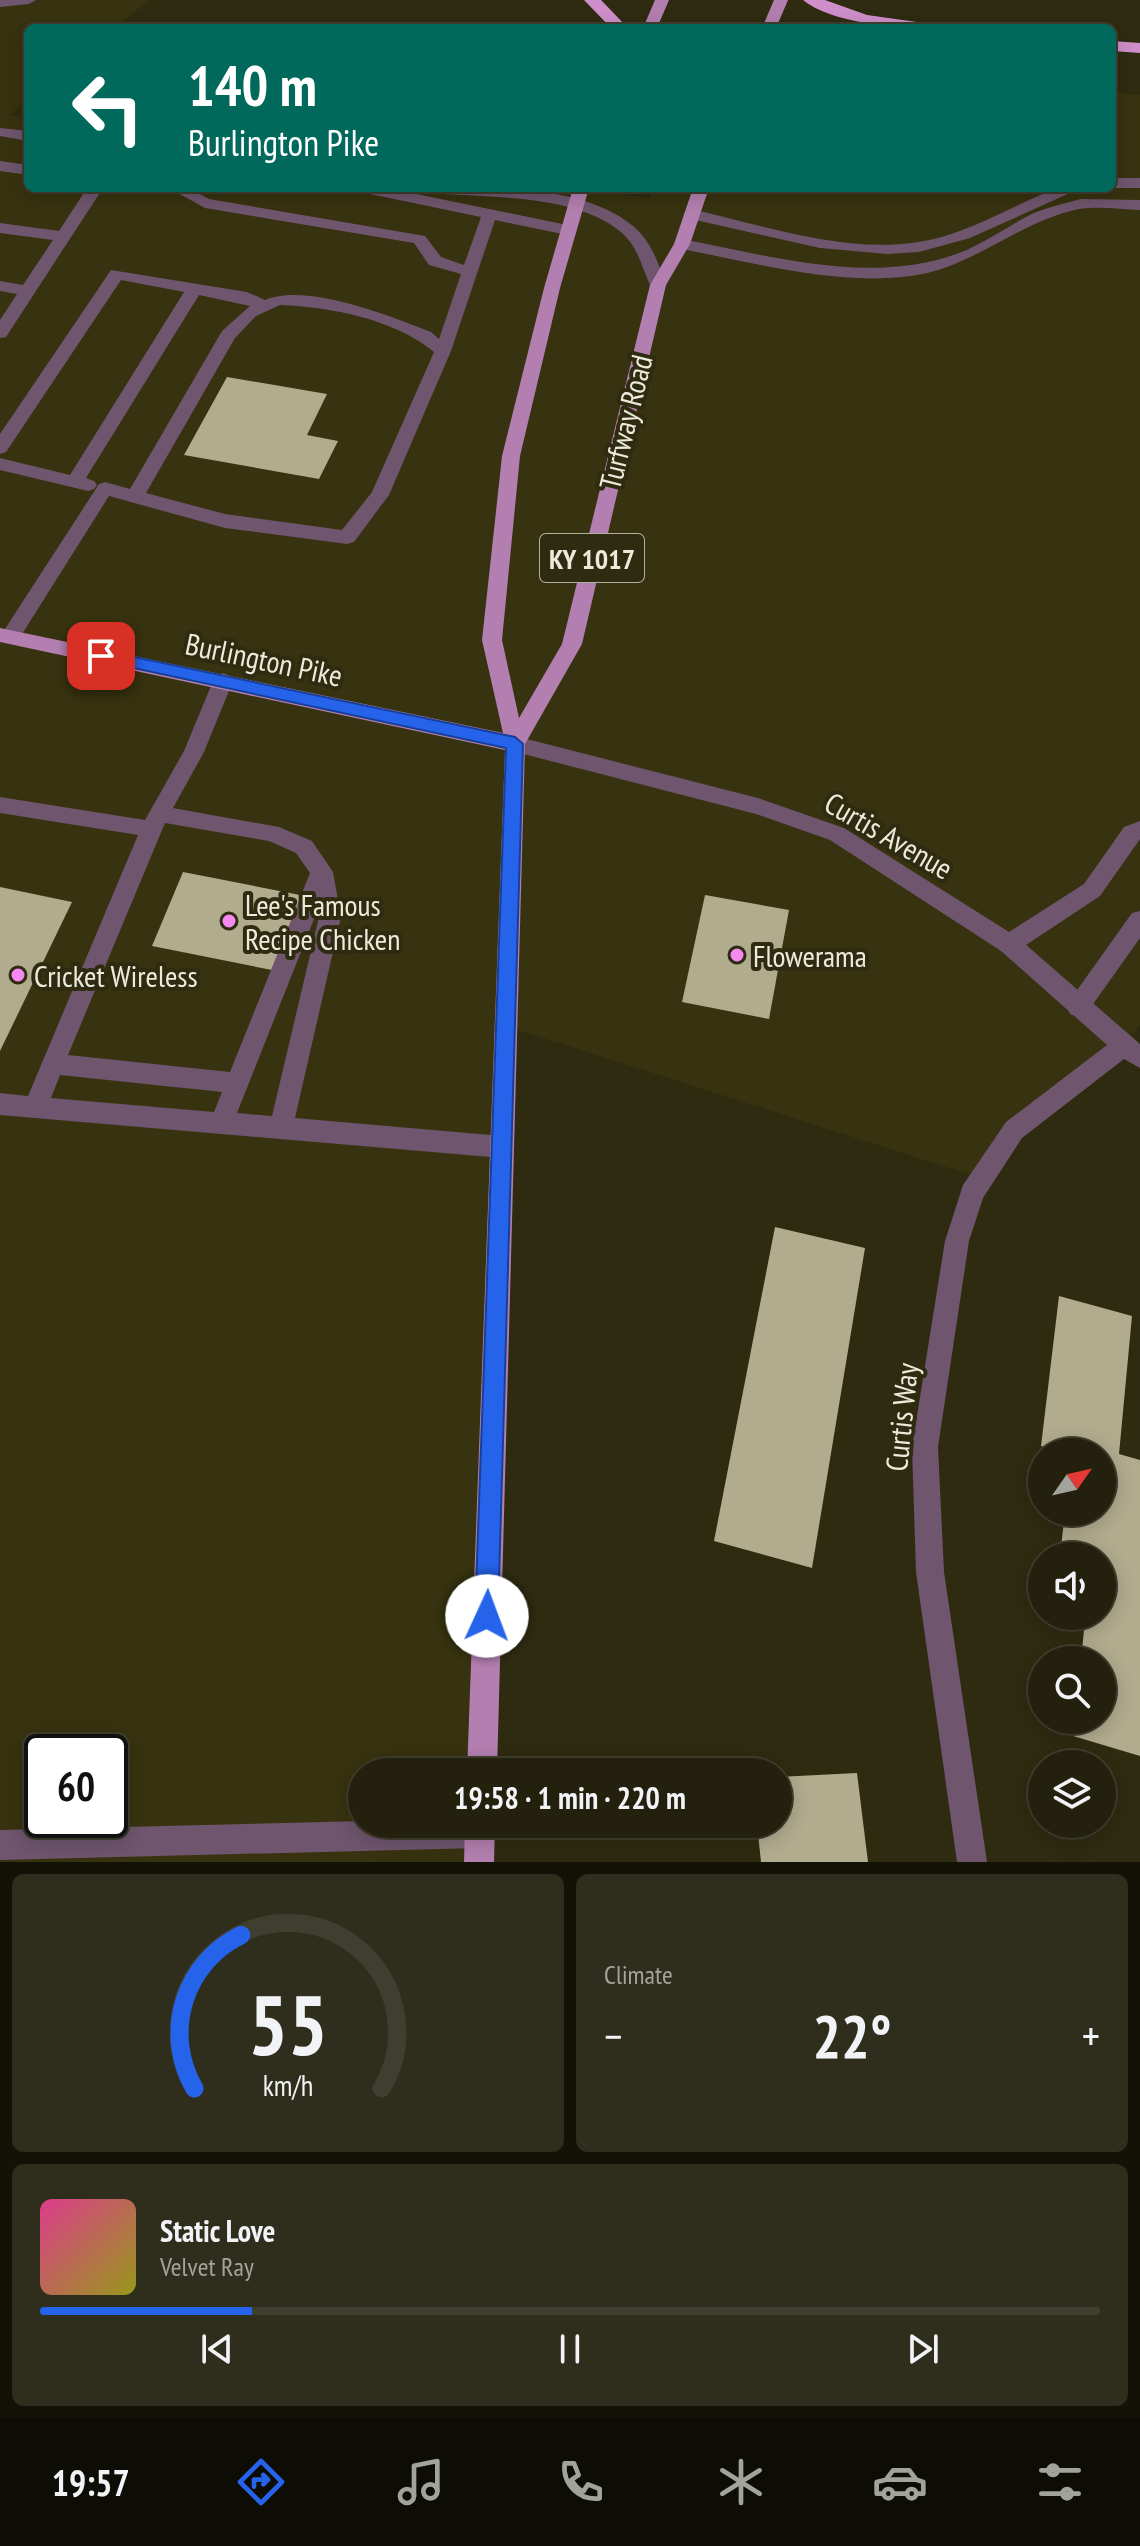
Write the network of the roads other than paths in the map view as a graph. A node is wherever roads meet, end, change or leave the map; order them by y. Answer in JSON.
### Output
{"nodes":[{"id":1,"x":29,"y":0,"type":"edge"},
{"id":2,"x":592,"y":0,"type":"edge"},
{"id":3,"x":662,"y":0,"type":"edge"},
{"id":4,"x":781,"y":0,"type":"edge"},
{"id":5,"x":811,"y":0,"type":"edge"},
{"id":6,"x":0,"y":3,"type":"edge"},
{"id":7,"x":616,"y":24,"type":"edge"},
{"id":8,"x":652,"y":24,"type":"edge"},
{"id":9,"x":771,"y":24,"type":"edge"},
{"id":10,"x":897,"y":24,"type":"edge"},
{"id":11,"x":1116,"y":46,"type":"edge"},
{"id":12,"x":1140,"y":48,"type":"edge"},
{"id":13,"x":0,"y":132,"type":"edge"},
{"id":14,"x":24,"y":135,"type":"edge"},
{"id":15,"x":0,"y":166,"type":"edge"},
{"id":16,"x":24,"y":169,"type":"edge"},
{"id":17,"x":1116,"y":183,"type":"edge"},
{"id":18,"x":1140,"y":183,"type":"edge"},
{"id":19,"x":92,"y":192,"type":"edge"},
{"id":20,"x":184,"y":192,"type":"edge"},
{"id":21,"x":437,"y":192,"type":"edge"},
{"id":22,"x":699,"y":192,"type":"edge"},
{"id":23,"x":1061,"y":192,"type":"edge"},
{"id":24,"x":578,"y":195,"type":"edge"},
{"id":25,"x":1140,"y":205,"type":"edge"},
{"id":26,"x":691,"y":214,"type":"junction"},
{"id":27,"x":489,"y":215,"type":"junction"},
{"id":28,"x":0,"y":228,"type":"edge"},
{"id":29,"x":567,"y":230,"type":"junction"},
{"id":30,"x":64,"y":237,"type":"junction"},
{"id":31,"x":682,"y":244,"type":"junction"},
{"id":32,"x":471,"y":272,"type":"junction"},
{"id":33,"x":658,"y":285,"type":"junction"},
{"id":34,"x":0,"y":286,"type":"edge"},
{"id":35,"x":194,"y":289,"type":"junction"},
{"id":36,"x":28,"y":291,"type":"junction"},
{"id":37,"x":264,"y":306,"type":"junction"},
{"id":38,"x":0,"y":333,"type":"edge"},
{"id":39,"x":443,"y":351,"type":"junction"},
{"id":40,"x":0,"y":448,"type":"edge"},
{"id":41,"x":0,"y":464,"type":"edge"},
{"id":42,"x":75,"y":482,"type":"junction"},
{"id":43,"x":105,"y":488,"type":"junction"},
{"id":44,"x":135,"y":496,"type":"junction"},
{"id":45,"x":5,"y":636,"type":"edge"},
{"id":46,"x":223,"y":681,"type":"junction"},
{"id":47,"x":515,"y":744,"type":"junction"},
{"id":48,"x":0,"y":805,"type":"edge"},
{"id":49,"x":155,"y":821,"type":"junction"},
{"id":50,"x":1140,"y":830,"type":"edge"},
{"id":51,"x":322,"y":872,"type":"junction"},
{"id":52,"x":1140,"y":920,"type":"edge"},
{"id":53,"x":1009,"y":944,"type":"junction"},
{"id":54,"x":1078,"y":1007,"type":"junction"},
{"id":55,"x":1132,"y":1052,"type":"edge"},
{"id":56,"x":53,"y":1064,"type":"junction"},
{"id":57,"x":236,"y":1083,"type":"junction"},
{"id":58,"x":0,"y":1104,"type":"edge"},
{"id":59,"x":35,"y":1107,"type":"junction"},
{"id":60,"x":221,"y":1123,"type":"junction"},
{"id":61,"x":281,"y":1128,"type":"junction"},
{"id":62,"x":502,"y":1147,"type":"junction"},
{"id":63,"x":482,"y":1758,"type":"edge"},
{"id":64,"x":480,"y":1840,"type":"edge"},
{"id":65,"x":0,"y":1845,"type":"edge"},
{"id":66,"x":220,"y":1851,"type":"edge"},
{"id":67,"x":100,"y":1852,"type":"edge"},
{"id":68,"x":972,"y":1862,"type":"edge"}],
"edges":[{"from":1,"to":6,"type":"street"},
{"from":2,"to":7,"type":"highway"},
{"from":3,"to":8,"type":"main road"},
{"from":4,"to":9,"type":"main road"},
{"from":5,"to":10,"type":"highway"},
{"from":11,"to":12,"type":"highway"},
{"from":13,"to":14,"type":"street"},
{"from":15,"to":16,"type":"street"},
{"from":17,"to":18,"type":"street"},
{"from":19,"to":30,"type":"street"},
{"from":20,"to":32,"type":"street"},
{"from":21,"to":24,"type":"street"},
{"from":21,"to":27,"type":"street"},
{"from":22,"to":26,"type":"main road","name":"Turfway Road","number":"KY 1017"},
{"from":23,"to":26,"type":"street"},
{"from":24,"to":29,"type":"main road","name":"Turfway Road","number":"KY 1017"},
{"from":24,"to":33,"type":"street"},
{"from":25,"to":31,"type":"street"},
{"from":26,"to":31,"type":"main road","name":"Turfway Road","number":"KY 1017"},
{"from":27,"to":29,"type":"street"},
{"from":27,"to":32,"type":"street"},
{"from":28,"to":30,"type":"street"},
{"from":29,"to":47,"type":"main road","name":"Turfway Road","number":"KY 1017"},
{"from":30,"to":36,"type":"street"},
{"from":31,"to":33,"type":"main road","name":"Turfway Road","number":"KY 1017"},
{"from":32,"to":39,"type":"street"},
{"from":33,"to":47,"type":"main road","name":"Turfway Road","number":"KY 1017"},
{"from":34,"to":36,"type":"street"},
{"from":35,"to":37,"type":"street"},
{"from":35,"to":40,"type":"street"},
{"from":35,"to":42,"type":"street"},
{"from":36,"to":38,"type":"street"},
{"from":37,"to":39,"type":"street"},
{"from":37,"to":44,"type":"street"},
{"from":39,"to":44,"type":"street"},
{"from":41,"to":42,"type":"street"},
{"from":42,"to":43,"type":"street"},
{"from":43,"to":44,"type":"street"},
{"from":43,"to":45,"type":"street"},
{"from":45,"to":46,"type":"main road","name":"Burlington Pike"},
{"from":46,"to":47,"type":"main road","name":"Burlington Pike"},
{"from":46,"to":49,"type":"street"},
{"from":47,"to":53,"type":"street","name":"Curtis Avenue"},
{"from":47,"to":62,"type":"main road","name":"Turfway Road","number":"KY 1017"},
{"from":48,"to":49,"type":"street"},
{"from":49,"to":51,"type":"street"},
{"from":49,"to":56,"type":"street"},
{"from":50,"to":53,"type":"street"},
{"from":51,"to":57,"type":"street"},
{"from":51,"to":61,"type":"street"},
{"from":52,"to":54,"type":"street"},
{"from":53,"to":54,"type":"street","name":"Curtis Avenue"},
{"from":54,"to":55,"type":"street","name":"Curtis Avenue"},
{"from":55,"to":68,"type":"street","name":"Curtis Way"},
{"from":56,"to":57,"type":"street"},
{"from":56,"to":59,"type":"street"},
{"from":57,"to":60,"type":"street"},
{"from":58,"to":59,"type":"street"},
{"from":59,"to":60,"type":"street"},
{"from":60,"to":61,"type":"street"},
{"from":61,"to":62,"type":"street"},
{"from":62,"to":63,"type":"main road","name":"Turfway Road","number":"KY 1017"},
{"from":64,"to":66,"type":"street"},
{"from":65,"to":67,"type":"street"},
{"from":66,"to":67,"type":"street"}]}
